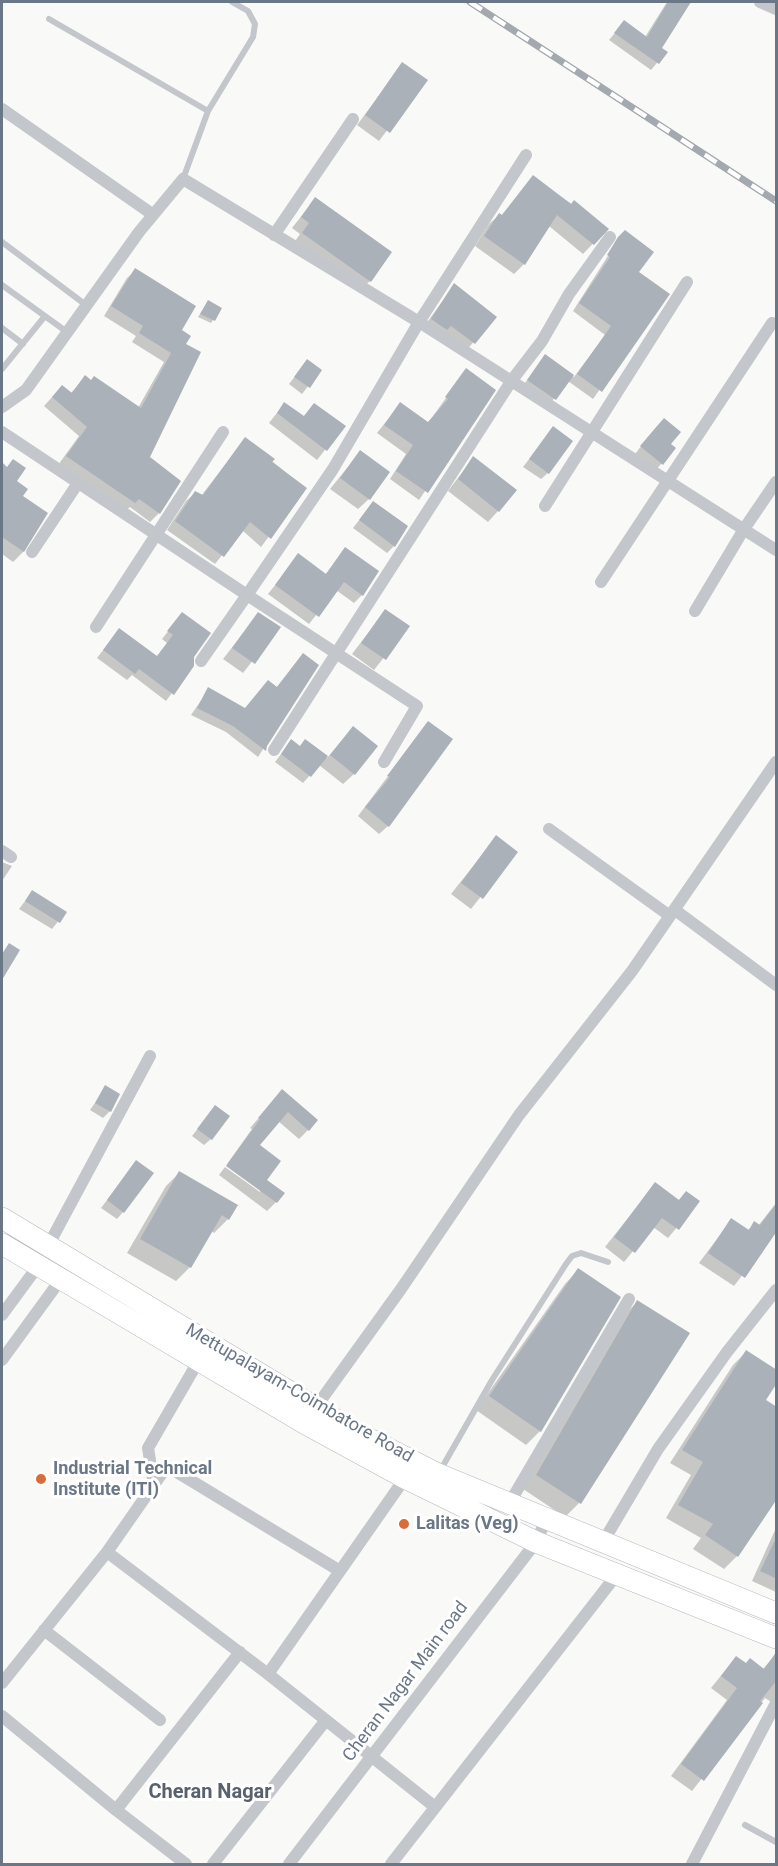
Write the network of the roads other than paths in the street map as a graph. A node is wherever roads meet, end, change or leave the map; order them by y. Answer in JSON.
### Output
{"nodes":[{"id":1,"x":232,"y":2,"type":"edge"},
{"id":2,"x":760,"y":2,"type":"edge"},
{"id":3,"x":777,"y":9,"type":"edge"},
{"id":4,"x":49,"y":19,"type":"dead end"},
{"id":5,"x":2,"y":109,"type":"edge"},
{"id":6,"x":208,"y":111,"type":"junction"},
{"id":7,"x":353,"y":119,"type":"dead end"},
{"id":8,"x":526,"y":155,"type":"dead end"},
{"id":9,"x":183,"y":179,"type":"junction"},
{"id":10,"x":153,"y":214,"type":"junction"},
{"id":11,"x":274,"y":235,"type":"junction"},
{"id":12,"x":610,"y":237,"type":"dead end"},
{"id":13,"x":2,"y":242,"type":"edge"},
{"id":14,"x":687,"y":282,"type":"dead end"},
{"id":15,"x":2,"y":285,"type":"edge"},
{"id":16,"x":86,"y":306,"type":"junction"},
{"id":17,"x":45,"y":316,"type":"junction"},
{"id":18,"x":419,"y":322,"type":"junction"},
{"id":19,"x":772,"y":323,"type":"dead end"},
{"id":20,"x":2,"y":328,"type":"edge"},
{"id":21,"x":67,"y":332,"type":"junction"},
{"id":22,"x":23,"y":344,"type":"junction"},
{"id":23,"x":2,"y":369,"type":"edge"},
{"id":24,"x":512,"y":380,"type":"junction"},
{"id":25,"x":2,"y":407,"type":"edge"},
{"id":26,"x":2,"y":432,"type":"edge"},
{"id":27,"x":223,"y":432,"type":"dead end"},
{"id":28,"x":592,"y":432,"type":"junction"},
{"id":29,"x":668,"y":482,"type":"junction"},
{"id":30,"x":777,"y":482,"type":"edge"},
{"id":31,"x":78,"y":483,"type":"junction"},
{"id":32,"x":545,"y":506,"type":"dead end"},
{"id":33,"x":744,"y":529,"type":"junction"},
{"id":34,"x":155,"y":534,"type":"junction"},
{"id":35,"x":777,"y":550,"type":"edge"},
{"id":36,"x":32,"y":552,"type":"dead end"},
{"id":37,"x":601,"y":582,"type":"dead end"},
{"id":38,"x":247,"y":596,"type":"junction"},
{"id":39,"x":695,"y":611,"type":"dead end"},
{"id":40,"x":96,"y":627,"type":"dead end"},
{"id":41,"x":336,"y":654,"type":"junction"},
{"id":42,"x":201,"y":661,"type":"dead end"},
{"id":43,"x":274,"y":750,"type":"dead end"},
{"id":44,"x":384,"y":762,"type":"dead end"},
{"id":45,"x":777,"y":762,"type":"edge"},
{"id":46,"x":549,"y":829,"type":"dead end"},
{"id":47,"x":672,"y":913,"type":"junction"},
{"id":48,"x":777,"y":985,"type":"edge"},
{"id":49,"x":150,"y":1056,"type":"dead end"},
{"id":50,"x":2,"y":1218,"type":"edge"},
{"id":51,"x":2,"y":1244,"type":"edge"},
{"id":52,"x":48,"y":1246,"type":"junction"},
{"id":53,"x":608,"y":1262,"type":"dead end"},
{"id":54,"x":38,"y":1266,"type":"junction"},
{"id":55,"x":61,"y":1279,"type":"junction"},
{"id":56,"x":777,"y":1290,"type":"edge"},
{"id":57,"x":629,"y":1299,"type":"dead end"},
{"id":58,"x":2,"y":1316,"type":"edge"},
{"id":59,"x":2,"y":1360,"type":"edge"},
{"id":60,"x":199,"y":1360,"type":"junction"},
{"id":61,"x":316,"y":1407,"type":"junction"},
{"id":62,"x":438,"y":1474,"type":"junction"},
{"id":63,"x":405,"y":1478,"type":"junction"},
{"id":64,"x":154,"y":1485,"type":"junction"},
{"id":65,"x":509,"y":1504,"type":"junction"},
{"id":66,"x":546,"y":1520,"type":"junction"},
{"id":67,"x":536,"y":1542,"type":"junction"},
{"id":68,"x":603,"y":1542,"type":"junction"},
{"id":69,"x":107,"y":1552,"type":"junction"},
{"id":70,"x":340,"y":1571,"type":"junction"},
{"id":71,"x":618,"y":1573,"type":"junction"},
{"id":72,"x":777,"y":1613,"type":"edge"},
{"id":73,"x":44,"y":1630,"type":"junction"},
{"id":74,"x":777,"y":1638,"type":"edge"},
{"id":75,"x":240,"y":1652,"type":"junction"},
{"id":76,"x":268,"y":1674,"type":"junction"},
{"id":77,"x":2,"y":1683,"type":"edge"},
{"id":78,"x":777,"y":1703,"type":"edge"},
{"id":79,"x":2,"y":1716,"type":"edge"},
{"id":80,"x":160,"y":1720,"type":"dead end"},
{"id":81,"x":326,"y":1720,"type":"junction"},
{"id":82,"x":372,"y":1756,"type":"junction"},
{"id":83,"x":435,"y":1807,"type":"junction"},
{"id":84,"x":116,"y":1810,"type":"junction"},
{"id":85,"x":745,"y":1825,"type":"dead end"},
{"id":86,"x":777,"y":1842,"type":"edge"},
{"id":87,"x":186,"y":1864,"type":"edge"},
{"id":88,"x":213,"y":1864,"type":"edge"},
{"id":89,"x":289,"y":1864,"type":"edge"},
{"id":90,"x":391,"y":1864,"type":"edge"},
{"id":91,"x":692,"y":1864,"type":"edge"}],
"edges":[{"from":1,"to":6,"type":"lane"},
{"from":2,"to":3,"type":"street"},
{"from":4,"to":6,"type":"lane"},
{"from":5,"to":10,"type":"street"},
{"from":6,"to":9,"type":"lane"},
{"from":7,"to":11,"type":"street"},
{"from":8,"to":18,"type":"street"},
{"from":9,"to":10,"type":"street"},
{"from":9,"to":11,"type":"street"},
{"from":10,"to":16,"type":"street"},
{"from":11,"to":18,"type":"street"},
{"from":12,"to":24,"type":"street"},
{"from":13,"to":16,"type":"lane"},
{"from":14,"to":28,"type":"street"},
{"from":15,"to":17,"type":"lane"},
{"from":16,"to":21,"type":"street"},
{"from":17,"to":21,"type":"lane"},
{"from":17,"to":22,"type":"lane"},
{"from":18,"to":24,"type":"street"},
{"from":18,"to":38,"type":"street"},
{"from":19,"to":29,"type":"street"},
{"from":20,"to":22,"type":"lane"},
{"from":21,"to":25,"type":"street"},
{"from":22,"to":23,"type":"lane"},
{"from":24,"to":28,"type":"street"},
{"from":24,"to":41,"type":"street"},
{"from":26,"to":31,"type":"street"},
{"from":27,"to":34,"type":"street"},
{"from":28,"to":29,"type":"street"},
{"from":28,"to":32,"type":"street"},
{"from":29,"to":33,"type":"street"},
{"from":29,"to":37,"type":"street"},
{"from":30,"to":33,"type":"street"},
{"from":31,"to":34,"type":"street"},
{"from":31,"to":36,"type":"street"},
{"from":33,"to":35,"type":"street"},
{"from":33,"to":39,"type":"street"},
{"from":34,"to":38,"type":"street"},
{"from":34,"to":40,"type":"street"},
{"from":38,"to":41,"type":"street"},
{"from":38,"to":42,"type":"street"},
{"from":41,"to":43,"type":"street"},
{"from":41,"to":44,"type":"street"},
{"from":45,"to":47,"type":"street"},
{"from":46,"to":47,"type":"street"},
{"from":47,"to":48,"type":"street"},
{"from":47,"to":61,"type":"street"},
{"from":49,"to":52,"type":"street"},
{"from":50,"to":52,"type":"highway","name":"Mettupalayam-Coimbatore Road"},
{"from":51,"to":54,"type":"highway"},
{"from":52,"to":61,"type":"highway","name":"Mettupalayam-Coimbatore Road"},
{"from":53,"to":62,"type":"lane"},
{"from":54,"to":55,"type":"highway"},
{"from":54,"to":58,"type":"street"},
{"from":55,"to":59,"type":"street"},
{"from":55,"to":60,"type":"highway"},
{"from":56,"to":68,"type":"street"},
{"from":57,"to":65,"type":"street"},
{"from":60,"to":63,"type":"highway"},
{"from":60,"to":64,"type":"street"},
{"from":61,"to":62,"type":"highway","name":"Mettupalayam-Coimbatore Road"},
{"from":62,"to":65,"type":"highway","name":"Mettupalayam-Coimbatore Road"},
{"from":63,"to":67,"type":"highway"},
{"from":63,"to":70,"type":"street"},
{"from":64,"to":69,"type":"street"},
{"from":64,"to":70,"type":"street"},
{"from":65,"to":66,"type":"highway","name":"Mettupalayam-Coimbatore Road"},
{"from":66,"to":67,"type":"street","name":"Cheran Nagar Main road"},
{"from":66,"to":68,"type":"highway","name":"Mettupalayam-Coimbatore Road"},
{"from":67,"to":71,"type":"highway"},
{"from":67,"to":82,"type":"street","name":"Cheran Nagar Main road"},
{"from":68,"to":72,"type":"highway","name":"Mettupalayam-Coimbatore Road"},
{"from":69,"to":73,"type":"street"},
{"from":69,"to":75,"type":"street"},
{"from":70,"to":76,"type":"street"},
{"from":71,"to":74,"type":"highway"},
{"from":71,"to":83,"type":"street"},
{"from":73,"to":77,"type":"street"},
{"from":73,"to":80,"type":"street"},
{"from":75,"to":76,"type":"street"},
{"from":75,"to":84,"type":"street"},
{"from":76,"to":81,"type":"street"},
{"from":78,"to":91,"type":"street"},
{"from":79,"to":84,"type":"street"},
{"from":81,"to":82,"type":"street"},
{"from":81,"to":88,"type":"street"},
{"from":82,"to":83,"type":"street"},
{"from":82,"to":89,"type":"street","name":"Cheran Nagar Main road"},
{"from":83,"to":90,"type":"street"},
{"from":84,"to":87,"type":"street"},
{"from":85,"to":86,"type":"lane"}]}
